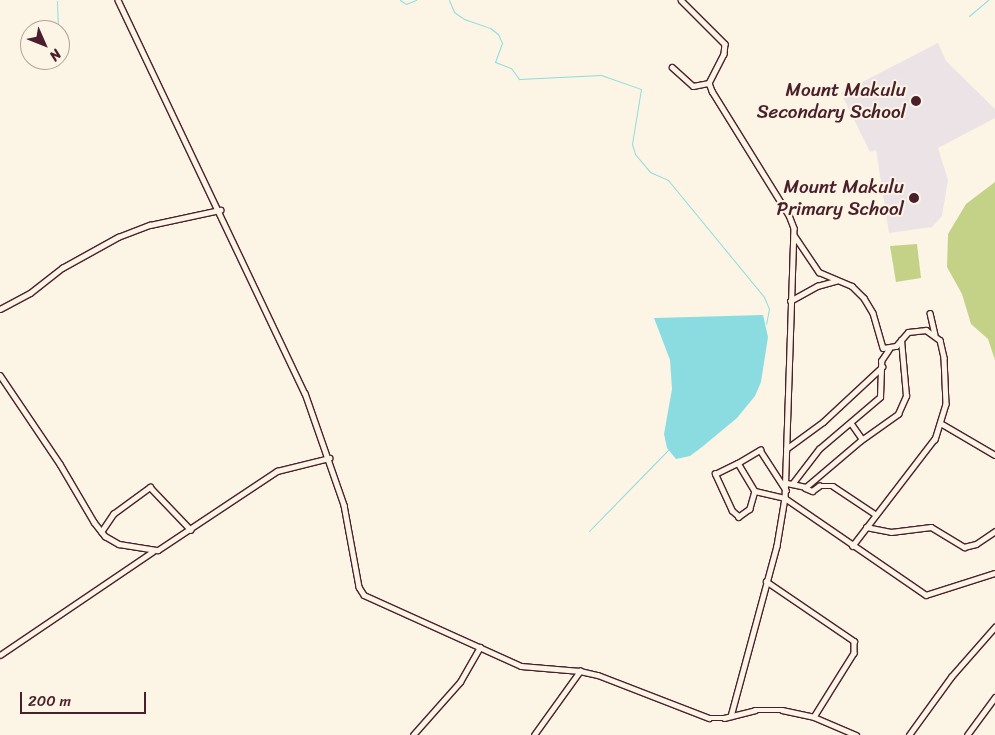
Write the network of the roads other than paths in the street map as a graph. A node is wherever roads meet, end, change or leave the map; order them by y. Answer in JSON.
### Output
{"nodes":[{"id":1,"x":118,"y":0,"type":"edge"},
{"id":2,"x":681,"y":0,"type":"edge"},
{"id":3,"x":672,"y":67,"type":"dead end"},
{"id":4,"x":709,"y":82,"type":"junction"},
{"id":5,"x":220,"y":210,"type":"junction"},
{"id":6,"x":794,"y":235,"type":"junction"},
{"id":7,"x":838,"y":281,"type":"junction"},
{"id":8,"x":790,"y":301,"type":"junction"},
{"id":9,"x":0,"y":308,"type":"edge"},
{"id":10,"x":930,"y":313,"type":"dead end"},
{"id":11,"x":935,"y":334,"type":"junction"},
{"id":12,"x":901,"y":343,"type":"junction"},
{"id":13,"x":883,"y":348,"type":"junction"},
{"id":14,"x":889,"y":349,"type":"junction"},
{"id":15,"x":885,"y":354,"type":"junction"},
{"id":16,"x":882,"y":367,"type":"junction"},
{"id":17,"x":0,"y":375,"type":"edge"},
{"id":18,"x":851,"y":423,"type":"junction"},
{"id":19,"x":942,"y":424,"type":"junction"},
{"id":20,"x":862,"y":439,"type":"junction"},
{"id":21,"x":786,"y":449,"type":"junction"},
{"id":22,"x":995,"y":455,"type":"edge"},
{"id":23,"x":329,"y":458,"type":"junction"},
{"id":24,"x":738,"y":463,"type":"junction"},
{"id":25,"x":789,"y":483,"type":"junction"},
{"id":26,"x":805,"y":488,"type":"junction"},
{"id":27,"x":786,"y":490,"type":"junction"},
{"id":28,"x":755,"y":491,"type":"junction"},
{"id":29,"x":785,"y":498,"type":"junction"},
{"id":30,"x":876,"y":514,"type":"junction"},
{"id":31,"x":866,"y":526,"type":"junction"},
{"id":32,"x":191,"y":530,"type":"junction"},
{"id":33,"x":995,"y":531,"type":"edge"},
{"id":34,"x":101,"y":532,"type":"junction"},
{"id":35,"x":853,"y":546,"type":"junction"},
{"id":36,"x":153,"y":551,"type":"junction"},
{"id":37,"x":995,"y":573,"type":"edge"},
{"id":38,"x":766,"y":581,"type":"junction"},
{"id":39,"x":995,"y":627,"type":"edge"},
{"id":40,"x":480,"y":648,"type":"junction"},
{"id":41,"x":0,"y":654,"type":"edge"},
{"id":42,"x":580,"y":671,"type":"junction"},
{"id":43,"x":995,"y":697,"type":"edge"},
{"id":44,"x":730,"y":716,"type":"junction"},
{"id":45,"x":814,"y":717,"type":"junction"},
{"id":46,"x":413,"y":735,"type":"edge"},
{"id":47,"x":534,"y":735,"type":"edge"},
{"id":48,"x":856,"y":735,"type":"edge"},
{"id":49,"x":909,"y":735,"type":"edge"},
{"id":50,"x":968,"y":735,"type":"edge"}],
"edges":[{"from":1,"to":5,"type":"street"},
{"from":2,"to":4,"type":"street"},
{"from":3,"to":4,"type":"street"},
{"from":4,"to":6,"type":"street"},
{"from":5,"to":9,"type":"street"},
{"from":5,"to":23,"type":"street"},
{"from":6,"to":7,"type":"street"},
{"from":6,"to":8,"type":"street"},
{"from":7,"to":8,"type":"street"},
{"from":7,"to":13,"type":"street"},
{"from":8,"to":21,"type":"street"},
{"from":10,"to":11,"type":"street"},
{"from":11,"to":12,"type":"street"},
{"from":11,"to":19,"type":"street"},
{"from":12,"to":14,"type":"street"},
{"from":12,"to":20,"type":"street"},
{"from":13,"to":14,"type":"street"},
{"from":13,"to":15,"type":"street"},
{"from":14,"to":15,"type":"street"},
{"from":15,"to":16,"type":"street"},
{"from":16,"to":18,"type":"street"},
{"from":16,"to":21,"type":"street"},
{"from":17,"to":34,"type":"street"},
{"from":18,"to":20,"type":"street"},
{"from":18,"to":25,"type":"street"},
{"from":19,"to":22,"type":"street"},
{"from":19,"to":30,"type":"street"},
{"from":20,"to":26,"type":"street"},
{"from":21,"to":25,"type":"street"},
{"from":23,"to":32,"type":"street"},
{"from":23,"to":40,"type":"street"},
{"from":24,"to":27,"type":"street"},
{"from":24,"to":28,"type":"street"},
{"from":24,"to":28,"type":"street"},
{"from":25,"to":26,"type":"street"},
{"from":25,"to":27,"type":"street"},
{"from":26,"to":30,"type":"street"},
{"from":27,"to":29,"type":"street"},
{"from":28,"to":29,"type":"street"},
{"from":29,"to":35,"type":"street"},
{"from":29,"to":38,"type":"street"},
{"from":30,"to":31,"type":"street"},
{"from":31,"to":33,"type":"street"},
{"from":31,"to":35,"type":"street"},
{"from":32,"to":34,"type":"street"},
{"from":32,"to":36,"type":"street"},
{"from":34,"to":36,"type":"street"},
{"from":35,"to":37,"type":"street"},
{"from":36,"to":41,"type":"street"},
{"from":38,"to":44,"type":"street"},
{"from":38,"to":45,"type":"street"},
{"from":39,"to":49,"type":"street"},
{"from":40,"to":42,"type":"street"},
{"from":40,"to":46,"type":"street"},
{"from":42,"to":44,"type":"street"},
{"from":42,"to":47,"type":"street"},
{"from":43,"to":50,"type":"street"},
{"from":44,"to":45,"type":"street"},
{"from":45,"to":48,"type":"street"}]}
